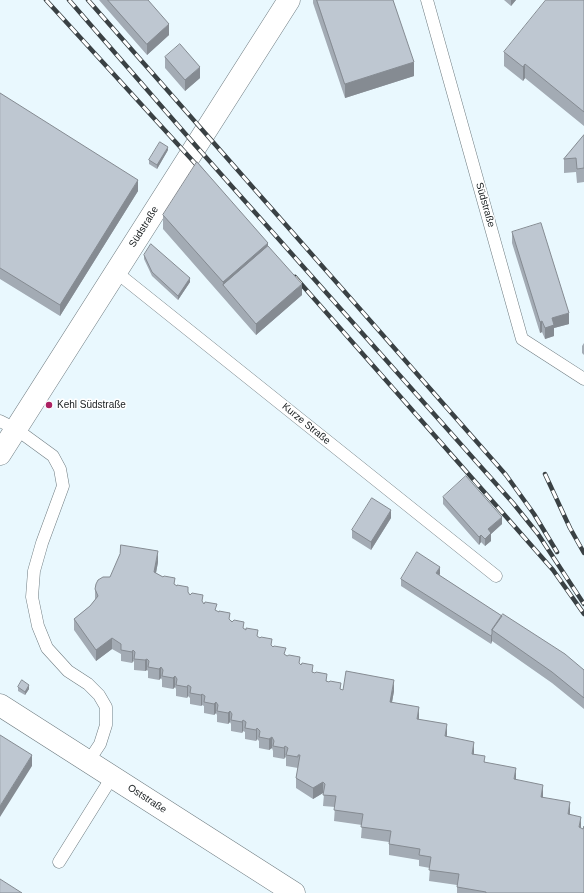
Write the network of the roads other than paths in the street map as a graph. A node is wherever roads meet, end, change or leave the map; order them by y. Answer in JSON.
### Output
{"nodes":[{"id":1,"x":289,"y":0,"type":"edge"},
{"id":2,"x":427,"y":0,"type":"edge"},
{"id":3,"x":116,"y":272,"type":"junction"},
{"id":4,"x":584,"y":379,"type":"edge"},
{"id":5,"x":8,"y":425,"type":"edge"},
{"id":6,"x":0,"y":454,"type":"edge"},
{"id":7,"x":496,"y":576,"type":"dead end"},
{"id":8,"x":0,"y":705,"type":"edge"},
{"id":9,"x":88,"y":762,"type":"junction"},
{"id":10,"x":112,"y":777,"type":"junction"},
{"id":11,"x":59,"y":862,"type":"dead end"},
{"id":12,"x":294,"y":893,"type":"edge"}],
"edges":[{"from":1,"to":3,"type":"street","name":"Südstraße"},
{"from":2,"to":4,"type":"lane","name":"Südstraße"},
{"from":3,"to":5,"type":"street","name":"Südstraße"},
{"from":3,"to":7,"type":"lane","name":"Kurze Straße"},
{"from":5,"to":6,"type":"street","name":"Südstraße"},
{"from":5,"to":9,"type":"lane"},
{"from":8,"to":9,"type":"street","name":"Oststraße"},
{"from":9,"to":10,"type":"street","name":"Oststraße"},
{"from":10,"to":11,"type":"lane"},
{"from":10,"to":12,"type":"street","name":"Oststraße"}]}
